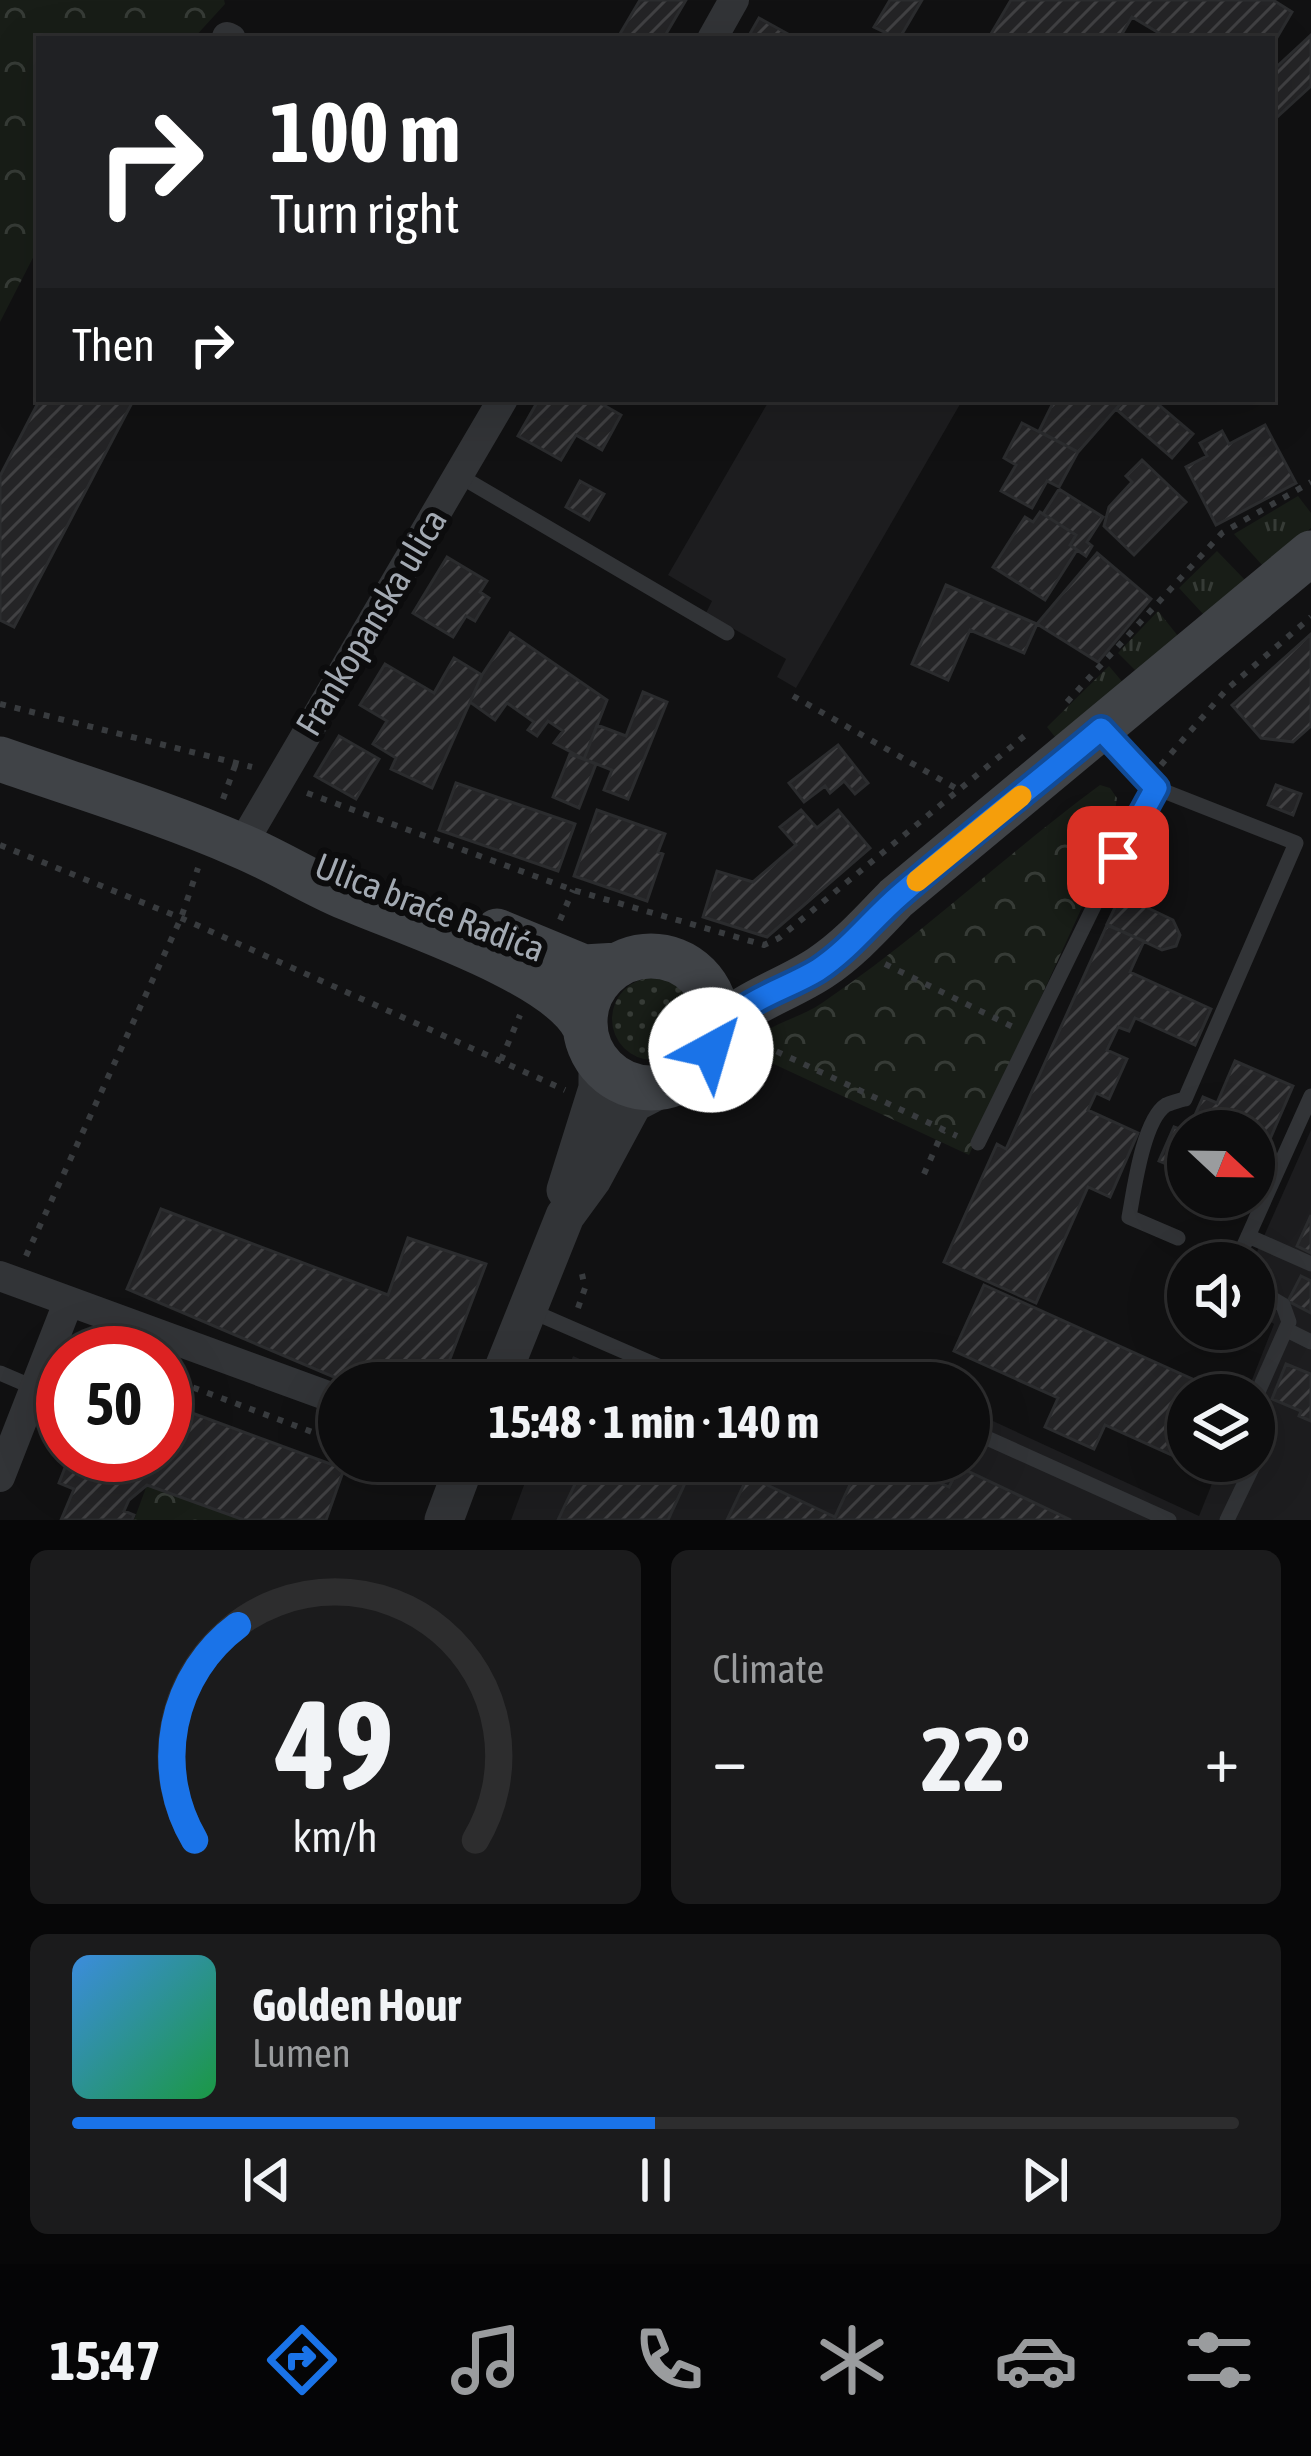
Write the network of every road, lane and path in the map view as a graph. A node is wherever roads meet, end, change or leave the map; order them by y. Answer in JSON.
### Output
{"nodes":[{"id":1,"x":734,"y":0,"type":"edge"},
{"id":2,"x":714,"y":36,"type":"edge"},
{"id":3,"x":501,"y":402,"type":"edge"},
{"id":4,"x":458,"y":475,"type":"junction"},
{"id":5,"x":1311,"y":482,"type":"edge"},
{"id":6,"x":1311,"y":553,"type":"edge"},
{"id":7,"x":727,"y":634,"type":"dead end"},
{"id":8,"x":793,"y":696,"type":"dead end"},
{"id":9,"x":0,"y":704,"type":"edge"},
{"id":10,"x":1050,"y":716,"type":"dead end"},
{"id":11,"x":1101,"y":729,"type":"junction"},
{"id":12,"x":1031,"y":731,"type":"dead end"},
{"id":13,"x":0,"y":759,"type":"edge"},
{"id":14,"x":236,"y":763,"type":"junction"},
{"id":15,"x":277,"y":782,"type":"junction"},
{"id":16,"x":1156,"y":788,"type":"junction"},
{"id":17,"x":959,"y":790,"type":"junction"},
{"id":18,"x":225,"y":840,"type":"junction"},
{"id":19,"x":0,"y":845,"type":"edge"},
{"id":20,"x":1303,"y":846,"type":"edge"},
{"id":21,"x":896,"y":898,"type":"junction"},
{"id":22,"x":181,"y":918,"type":"junction"},
{"id":23,"x":871,"y":957,"type":"dead end"},
{"id":24,"x":618,"y":965,"type":"junction"},
{"id":25,"x":700,"y":977,"type":"junction"},
{"id":26,"x":732,"y":1034,"type":"junction"},
{"id":27,"x":1033,"y":1036,"type":"junction"},
{"id":28,"x":591,"y":1044,"type":"junction"},
{"id":29,"x":662,"y":1088,"type":"junction"},
{"id":30,"x":1311,"y":1096,"type":"edge"},
{"id":31,"x":585,"y":1124,"type":"junction"},
{"id":32,"x":943,"y":1131,"type":"junction"},
{"id":33,"x":978,"y":1143,"type":"joint"},
{"id":34,"x":924,"y":1174,"type":"dead end"},
{"id":35,"x":565,"y":1216,"type":"junction"},
{"id":36,"x":1248,"y":1236,"type":"junction"},
{"id":37,"x":1178,"y":1238,"type":"dead end"},
{"id":38,"x":1245,"y":1242,"type":"edge"},
{"id":39,"x":1311,"y":1264,"type":"edge"},
{"id":40,"x":7,"y":1279,"type":"edge"},
{"id":41,"x":1275,"y":1300,"type":"edge"},
{"id":42,"x":68,"y":1303,"type":"junction"},
{"id":43,"x":529,"y":1310,"type":"junction"},
{"id":44,"x":1287,"y":1330,"type":"junction"},
{"id":45,"x":1311,"y":1342,"type":"edge"},
{"id":46,"x":507,"y":1362,"type":"edge"},
{"id":47,"x":649,"y":1362,"type":"edge"},
{"id":48,"x":0,"y":1373,"type":"edge"},
{"id":49,"x":1267,"y":1374,"type":"edge"},
{"id":50,"x":192,"y":1387,"type":"edge"},
{"id":51,"x":34,"y":1388,"type":"junction"},
{"id":52,"x":318,"y":1392,"type":"edge"},
{"id":53,"x":318,"y":1434,"type":"edge"},
{"id":54,"x":990,"y":1439,"type":"edge"},
{"id":55,"x":0,"y":1477,"type":"edge"},
{"id":56,"x":458,"y":1482,"type":"edge"},
{"id":57,"x":1245,"y":1482,"type":"edge"},
{"id":58,"x":444,"y":1520,"type":"edge"},
{"id":59,"x":1169,"y":1520,"type":"edge"},
{"id":60,"x":1227,"y":1520,"type":"edge"}],
"edges":[{"from":1,"to":2,"type":"street"},
{"from":3,"to":4,"type":"street","name":"Frankopanska ulica"},
{"from":4,"to":7,"type":"lane"},
{"from":4,"to":15,"type":"street","name":"Frankopanska ulica"},
{"from":5,"to":10,"type":"path"},
{"from":6,"to":11,"type":"main road"},
{"from":8,"to":17,"type":"path"},
{"from":9,"to":14,"type":"path"},
{"from":11,"to":16,"type":"lane"},
{"from":11,"to":21,"type":"main road"},
{"from":12,"to":17,"type":"path"},
{"from":13,"to":18,"type":"main road","name":"Ulica braće Radića"},
{"from":14,"to":15,"type":"path"},
{"from":14,"to":18,"type":"path"},
{"from":15,"to":17,"type":"path"},
{"from":15,"to":18,"type":"street","name":"Frankopanska ulica"},
{"from":16,"to":20,"type":"lane"},
{"from":16,"to":27,"type":"lane"},
{"from":18,"to":22,"type":"path"},
{"from":18,"to":24,"type":"main road","name":"Ulica braće Radića"},
{"from":18,"to":28,"type":"main road","name":"Ulica braće Radića"},
{"from":19,"to":22,"type":"path"},
{"from":20,"to":37,"type":"lane"},
{"from":21,"to":25,"type":"main road"},
{"from":21,"to":26,"type":"main road"},
{"from":22,"to":31,"type":"path"},
{"from":22,"to":40,"type":"path"},
{"from":23,"to":27,"type":"path"},
{"from":24,"to":25,"type":"main road"},
{"from":24,"to":28,"type":"main road"},
{"from":25,"to":26,"type":"main road"},
{"from":26,"to":29,"type":"main road"},
{"from":26,"to":32,"type":"path"},
{"from":27,"to":33,"type":"lane"},
{"from":28,"to":29,"type":"main road"},
{"from":28,"to":31,"type":"street"},
{"from":29,"to":35,"type":"street"},
{"from":30,"to":36,"type":"lane"},
{"from":31,"to":35,"type":"street"},
{"from":32,"to":33,"type":"path"},
{"from":32,"to":34,"type":"path"},
{"from":35,"to":43,"type":"street"},
{"from":36,"to":38,"type":"lane"},
{"from":36,"to":39,"type":"lane"},
{"from":40,"to":42,"type":"street"},
{"from":41,"to":44,"type":"lane"},
{"from":42,"to":51,"type":"street"},
{"from":42,"to":52,"type":"street"},
{"from":43,"to":46,"type":"street"},
{"from":43,"to":47,"type":"lane"},
{"from":44,"to":45,"type":"lane"},
{"from":44,"to":49,"type":"lane"},
{"from":48,"to":51,"type":"lane"},
{"from":50,"to":53,"type":"path"},
{"from":51,"to":55,"type":"street"},
{"from":54,"to":59,"type":"lane"},
{"from":56,"to":58,"type":"street"},
{"from":57,"to":60,"type":"lane"}]}
